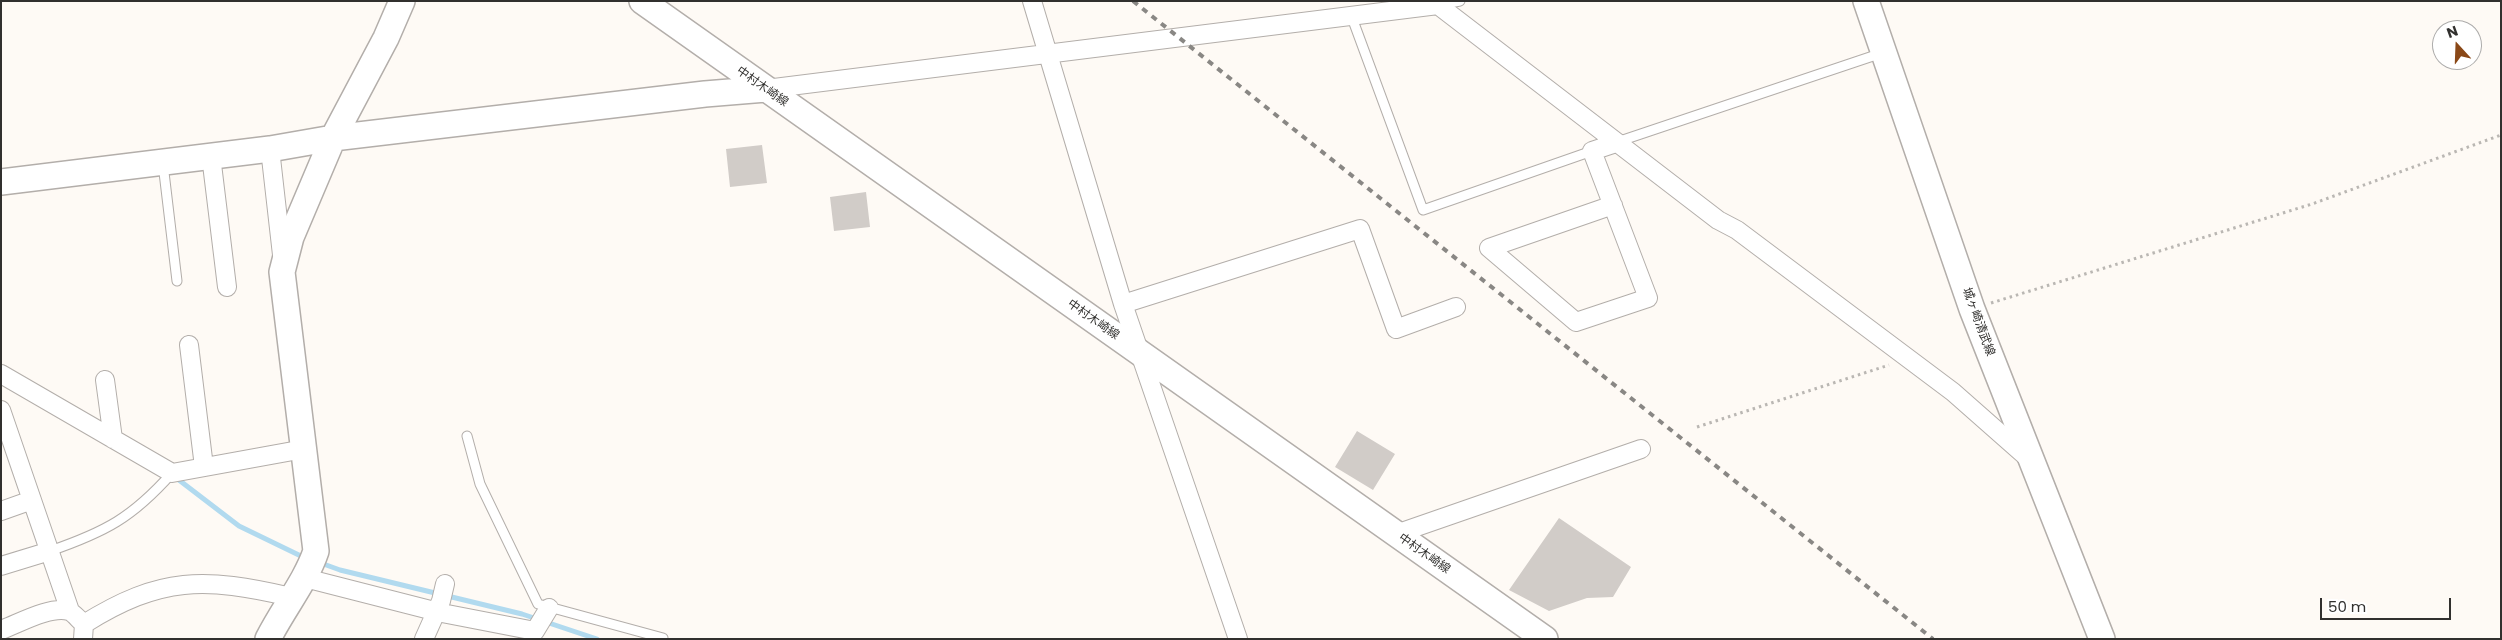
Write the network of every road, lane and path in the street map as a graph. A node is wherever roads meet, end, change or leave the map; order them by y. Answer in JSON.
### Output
{"nodes":[{"id":1,"x":402,"y":1,"type":"edge"},
{"id":2,"x":642,"y":1,"type":"edge"},
{"id":3,"x":1032,"y":1,"type":"edge"},
{"id":4,"x":1460,"y":1,"type":"edge"},
{"id":5,"x":1866,"y":1,"type":"edge"},
{"id":6,"x":1435,"y":3,"type":"edge"},
{"id":7,"x":1351,"y":15,"type":"junction"},
{"id":8,"x":1884,"y":53,"type":"junction"},
{"id":9,"x":1049,"y":54,"type":"junction"},
{"id":10,"x":766,"y":89,"type":"junction"},
{"id":11,"x":2501,"y":135,"type":"edge"},
{"id":12,"x":333,"y":138,"type":"junction"},
{"id":13,"x":1616,"y":143,"type":"junction"},
{"id":14,"x":270,"y":149,"type":"junction"},
{"id":15,"x":1592,"y":151,"type":"junction"},
{"id":16,"x":211,"y":156,"type":"junction"},
{"id":17,"x":163,"y":162,"type":"junction"},
{"id":18,"x":1,"y":182,"type":"edge"},
{"id":19,"x":1613,"y":204,"type":"junction"},
{"id":20,"x":282,"y":272,"type":"junction"},
{"id":21,"x":177,"y":280,"type":"dead end"},
{"id":22,"x":227,"y":287,"type":"dead end"},
{"id":23,"x":1123,"y":304,"type":"junction"},
{"id":24,"x":1456,"y":307,"type":"dead end"},
{"id":25,"x":1972,"y":309,"type":"junction"},
{"id":26,"x":189,"y":345,"type":"dead end"},
{"id":27,"x":1139,"y":352,"type":"junction"},
{"id":28,"x":1909,"y":359,"type":"junction"},
{"id":29,"x":1,"y":374,"type":"edge"},
{"id":30,"x":105,"y":380,"type":"dead end"},
{"id":31,"x":1,"y":411,"type":"edge"},
{"id":32,"x":1696,"y":428,"type":"dead end"},
{"id":33,"x":467,"y":436,"type":"dead end"},
{"id":34,"x":113,"y":439,"type":"junction"},
{"id":35,"x":1641,"y":449,"type":"dead end"},
{"id":36,"x":304,"y":450,"type":"junction"},
{"id":37,"x":9,"y":459,"type":"edge"},
{"id":38,"x":2030,"y":460,"type":"junction"},
{"id":39,"x":204,"y":467,"type":"junction"},
{"id":40,"x":172,"y":473,"type":"junction"},
{"id":41,"x":32,"y":500,"type":"junction"},
{"id":42,"x":1,"y":511,"type":"edge"},
{"id":43,"x":1396,"y":534,"type":"junction"},
{"id":44,"x":50,"y":551,"type":"junction"},
{"id":45,"x":1,"y":566,"type":"edge"},
{"id":46,"x":305,"y":574,"type":"junction"},
{"id":47,"x":445,"y":584,"type":"dead end"},
{"id":48,"x":439,"y":606,"type":"junction"},
{"id":49,"x":549,"y":608,"type":"junction"},
{"id":50,"x":70,"y":612,"type":"junction"},
{"id":51,"x":1,"y":630,"type":"edge"},
{"id":52,"x":83,"y":631,"type":"edge"},
{"id":53,"x":664,"y":638,"type":"edge"},
{"id":54,"x":268,"y":639,"type":"edge"},
{"id":55,"x":424,"y":639,"type":"edge"},
{"id":56,"x":1238,"y":639,"type":"edge"},
{"id":57,"x":1545,"y":639,"type":"edge"},
{"id":58,"x":2102,"y":639,"type":"edge"}],
"edges":[{"from":1,"to":12,"type":"main road"},
{"from":2,"to":10,"type":"main road","name":"中村木崎線"},
{"from":3,"to":9,"type":"street"},
{"from":4,"to":6,"type":"lane"},
{"from":5,"to":8,"type":"main road","name":"城ヶ崎清武線"},
{"from":6,"to":7,"type":"street"},
{"from":6,"to":13,"type":"street"},
{"from":7,"to":9,"type":"street"},
{"from":7,"to":15,"type":"lane"},
{"from":8,"to":13,"type":"lane"},
{"from":8,"to":25,"type":"main road","name":"城ヶ崎清武線"},
{"from":9,"to":10,"type":"street"},
{"from":9,"to":23,"type":"street"},
{"from":10,"to":12,"type":"main road"},
{"from":10,"to":27,"type":"main road","name":"中村木崎線"},
{"from":11,"to":25,"type":"path"},
{"from":12,"to":14,"type":"main road"},
{"from":12,"to":20,"type":"main road"},
{"from":13,"to":15,"type":"street"},
{"from":13,"to":28,"type":"street"},
{"from":14,"to":16,"type":"main road"},
{"from":14,"to":20,"type":"street"},
{"from":15,"to":19,"type":"street"},
{"from":16,"to":17,"type":"main road"},
{"from":16,"to":22,"type":"street"},
{"from":17,"to":18,"type":"main road"},
{"from":17,"to":21,"type":"lane"},
{"from":19,"to":19,"type":"street"},
{"from":20,"to":36,"type":"main road"},
{"from":23,"to":24,"type":"street"},
{"from":23,"to":27,"type":"street"},
{"from":25,"to":38,"type":"main road","name":"城ヶ崎清武線"},
{"from":26,"to":39,"type":"street"},
{"from":27,"to":43,"type":"main road","name":"中村木崎線"},
{"from":27,"to":56,"type":"street"},
{"from":28,"to":32,"type":"path"},
{"from":28,"to":38,"type":"street"},
{"from":29,"to":34,"type":"street"},
{"from":30,"to":34,"type":"street"},
{"from":31,"to":37,"type":"street"},
{"from":33,"to":49,"type":"lane"},
{"from":34,"to":40,"type":"street"},
{"from":35,"to":43,"type":"street"},
{"from":36,"to":39,"type":"street"},
{"from":36,"to":46,"type":"main road"},
{"from":37,"to":41,"type":"street"},
{"from":38,"to":58,"type":"main road","name":"城ヶ崎清武線"},
{"from":39,"to":40,"type":"street"},
{"from":40,"to":44,"type":"lane"},
{"from":41,"to":42,"type":"street"},
{"from":41,"to":44,"type":"street"},
{"from":43,"to":57,"type":"main road","name":"中村木崎線"},
{"from":44,"to":45,"type":"street"},
{"from":44,"to":50,"type":"street"},
{"from":46,"to":48,"type":"street"},
{"from":46,"to":52,"type":"street"},
{"from":46,"to":54,"type":"main road"},
{"from":47,"to":48,"type":"street"},
{"from":48,"to":49,"type":"street"},
{"from":48,"to":55,"type":"street"},
{"from":49,"to":53,"type":"lane"},
{"from":50,"to":51,"type":"street"},
{"from":50,"to":52,"type":"street"}]}
